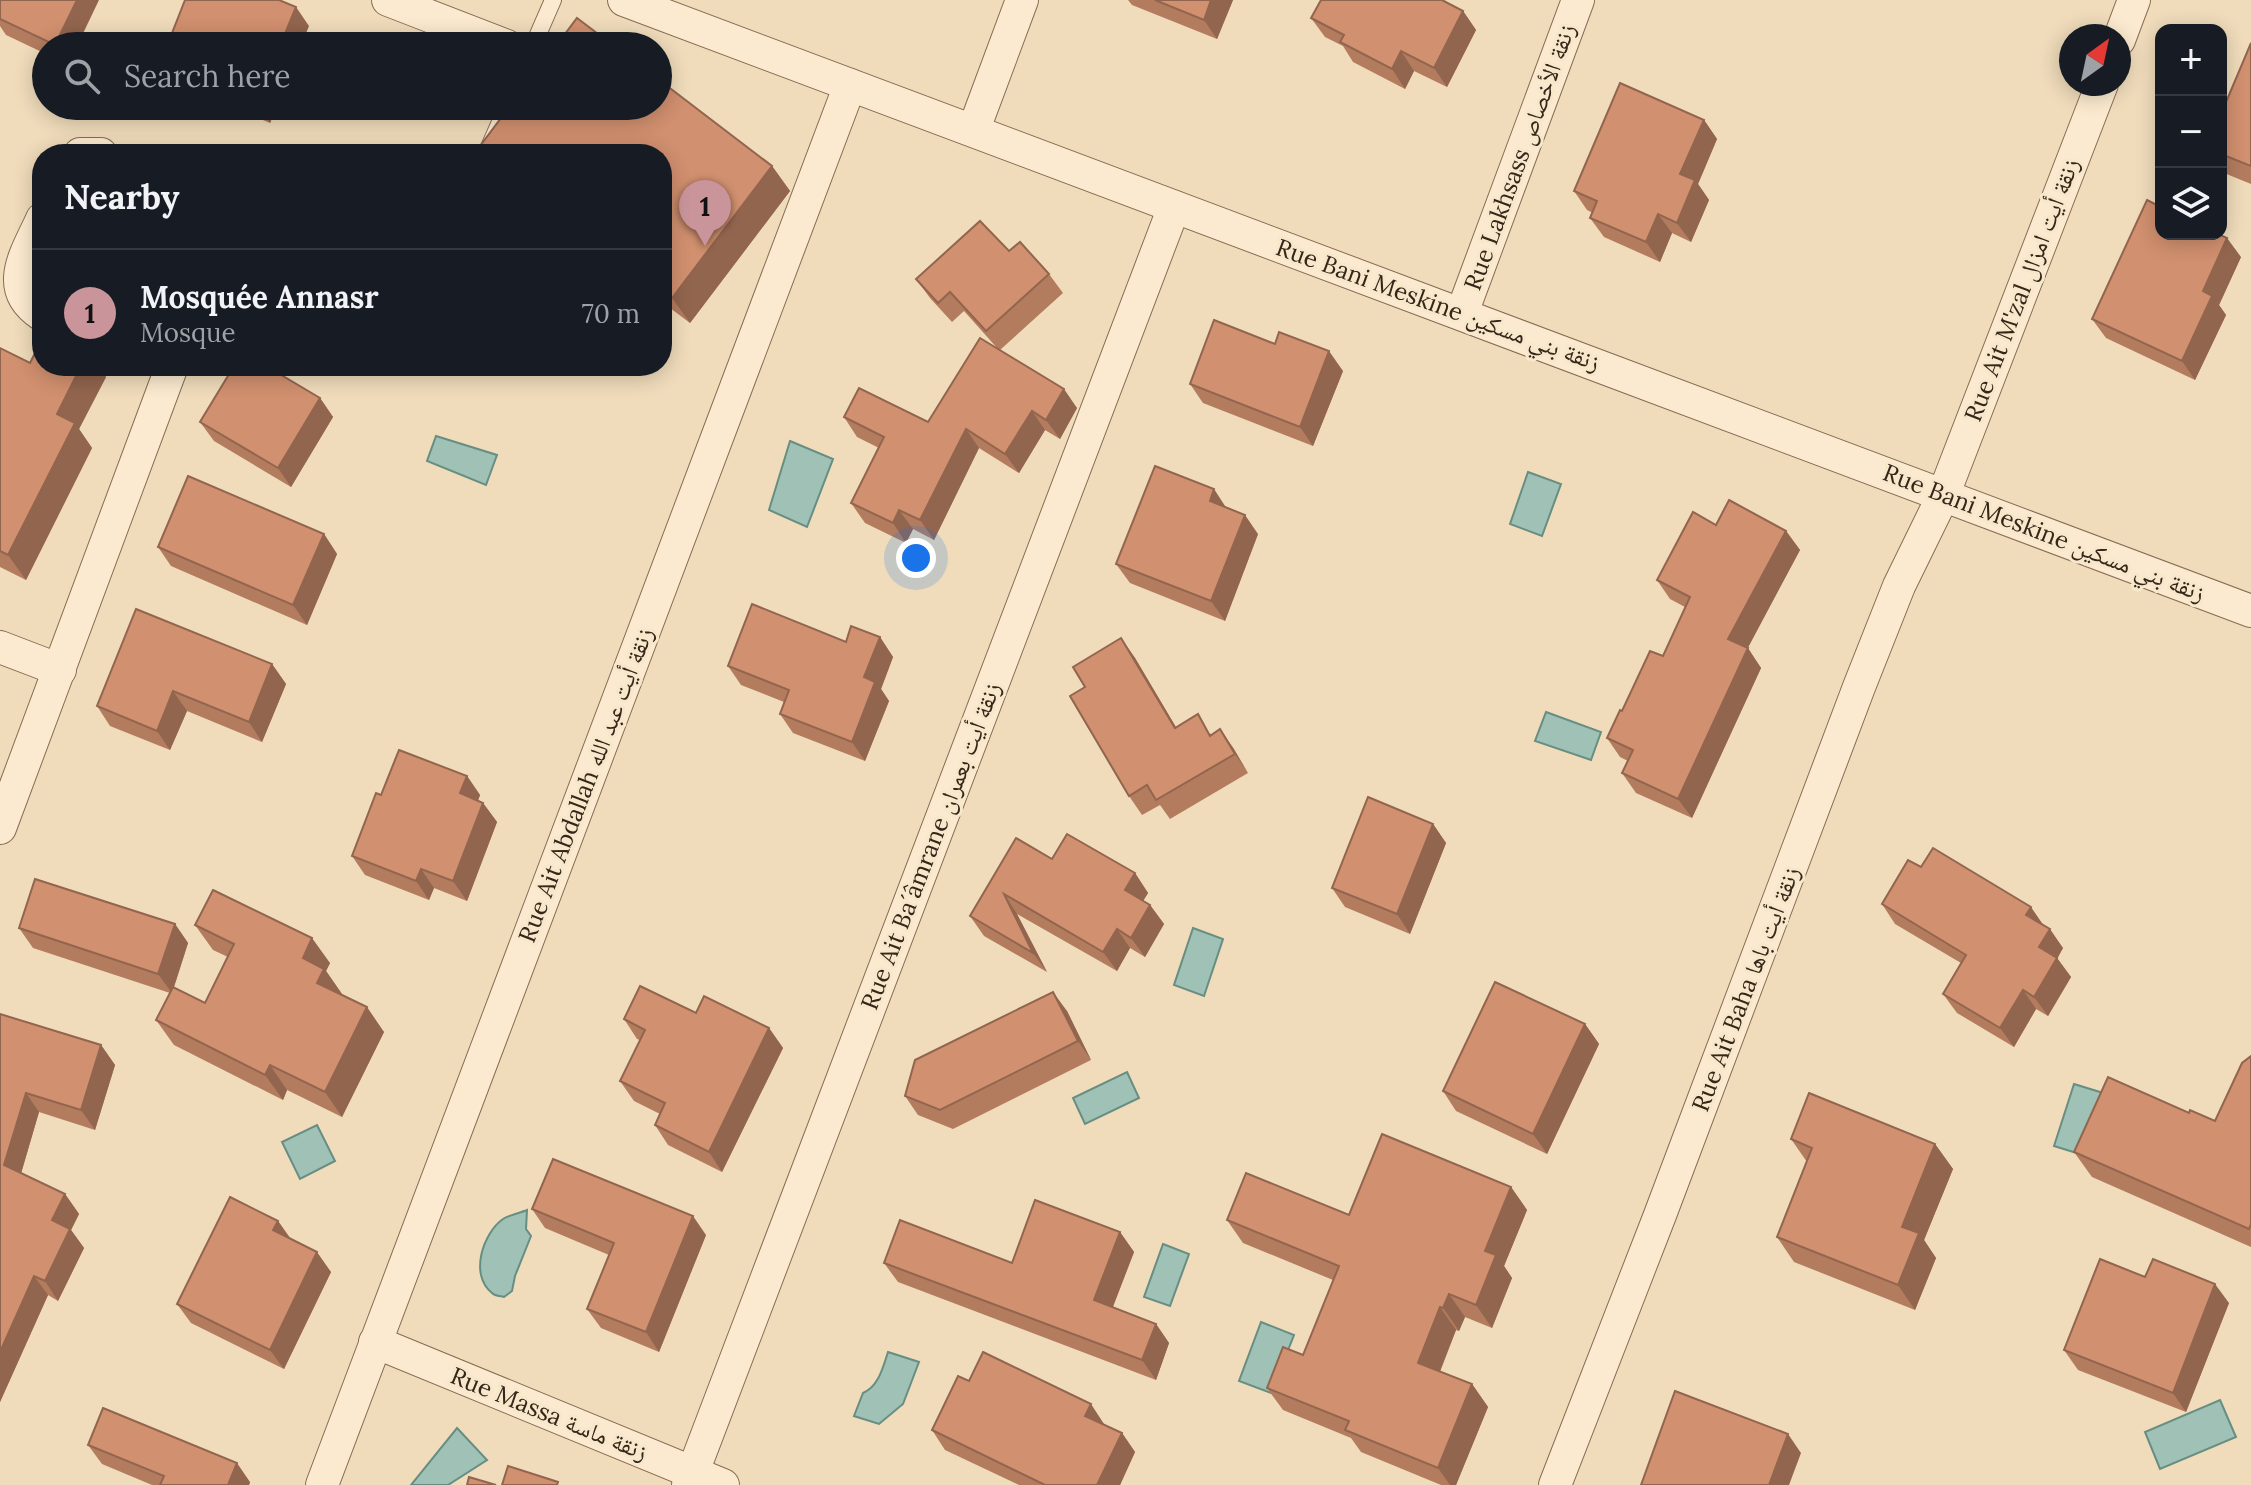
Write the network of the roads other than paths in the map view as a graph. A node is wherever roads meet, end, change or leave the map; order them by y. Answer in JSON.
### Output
{"nodes":[{"id":1,"x":388,"y":0,"type":"edge"},
{"id":2,"x":553,"y":0,"type":"edge"},
{"id":3,"x":624,"y":0,"type":"edge"},
{"id":4,"x":1022,"y":0,"type":"edge"},
{"id":5,"x":1578,"y":0,"type":"edge"},
{"id":6,"x":2134,"y":0,"type":"edge"},
{"id":7,"x":2125,"y":24,"type":"edge"},
{"id":8,"x":471,"y":32,"type":"edge"},
{"id":9,"x":539,"y":32,"type":"edge"},
{"id":10,"x":850,"y":85,"type":"junction"},
{"id":11,"x":2097,"y":96,"type":"edge"},
{"id":12,"x":501,"y":120,"type":"edge"},
{"id":13,"x":974,"y":129,"type":"junction"},
{"id":14,"x":490,"y":144,"type":"edge"},
{"id":15,"x":1174,"y":207,"type":"junction"},
{"id":16,"x":32,"y":241,"type":"edge"},
{"id":17,"x":32,"y":307,"type":"edge"},
{"id":18,"x":1462,"y":313,"type":"junction"},
{"id":19,"x":163,"y":376,"type":"edge"},
{"id":20,"x":1943,"y":496,"type":"junction"},
{"id":21,"x":2251,"y":611,"type":"edge"},
{"id":22,"x":0,"y":647,"type":"edge"},
{"id":23,"x":60,"y":670,"type":"junction"},
{"id":24,"x":0,"y":828,"type":"edge"},
{"id":25,"x":375,"y":1342,"type":"junction"},
{"id":26,"x":690,"y":1479,"type":"edge"},
{"id":27,"x":322,"y":1485,"type":"edge"},
{"id":28,"x":723,"y":1485,"type":"edge"},
{"id":29,"x":1555,"y":1485,"type":"edge"}],
"edges":[{"from":1,"to":8,"type":"street"},
{"from":2,"to":9,"type":"lane"},
{"from":3,"to":10,"type":"street","name":"Rue Bani Meskine زنقة بني مسكين"},
{"from":4,"to":13,"type":"street"},
{"from":5,"to":18,"type":"street","name":"Rue Lakhsass زنقة الأخصاص"},
{"from":6,"to":7,"type":"street"},
{"from":10,"to":13,"type":"street","name":"Rue Bani Meskine زنقة بني مسكين"},
{"from":10,"to":25,"type":"street","name":"Rue Ait Abdallah زنقة أيت عبد الله"},
{"from":11,"to":20,"type":"street","name":"Rue Ait M'zal زنقة أيت امزال"},
{"from":12,"to":14,"type":"lane"},
{"from":13,"to":15,"type":"street","name":"Rue Bani Meskine زنقة بني مسكين"},
{"from":15,"to":18,"type":"street","name":"Rue Bani Meskine زنقة بني مسكين"},
{"from":15,"to":26,"type":"street","name":"Rue Ait Ba´âmrane زنقة أيت بعمران"},
{"from":16,"to":17,"type":"street"},
{"from":18,"to":20,"type":"street","name":"Rue Bani Meskine زنقة بني مسكين"},
{"from":19,"to":23,"type":"street"},
{"from":20,"to":21,"type":"street","name":"Rue Bani Meskine زنقة بني مسكين"},
{"from":20,"to":29,"type":"street","name":"Rue Ait Baha زنقة أيت باها"},
{"from":22,"to":23,"type":"street"},
{"from":23,"to":24,"type":"street"},
{"from":25,"to":26,"type":"street","name":"Rue Massa زنقة ماسة"},
{"from":25,"to":27,"type":"street","name":"Rue Ait Abdallah زنقة أيت عبد الله"},
{"from":26,"to":28,"type":"street","name":"Rue Massa زنقة ماسة"}]}
